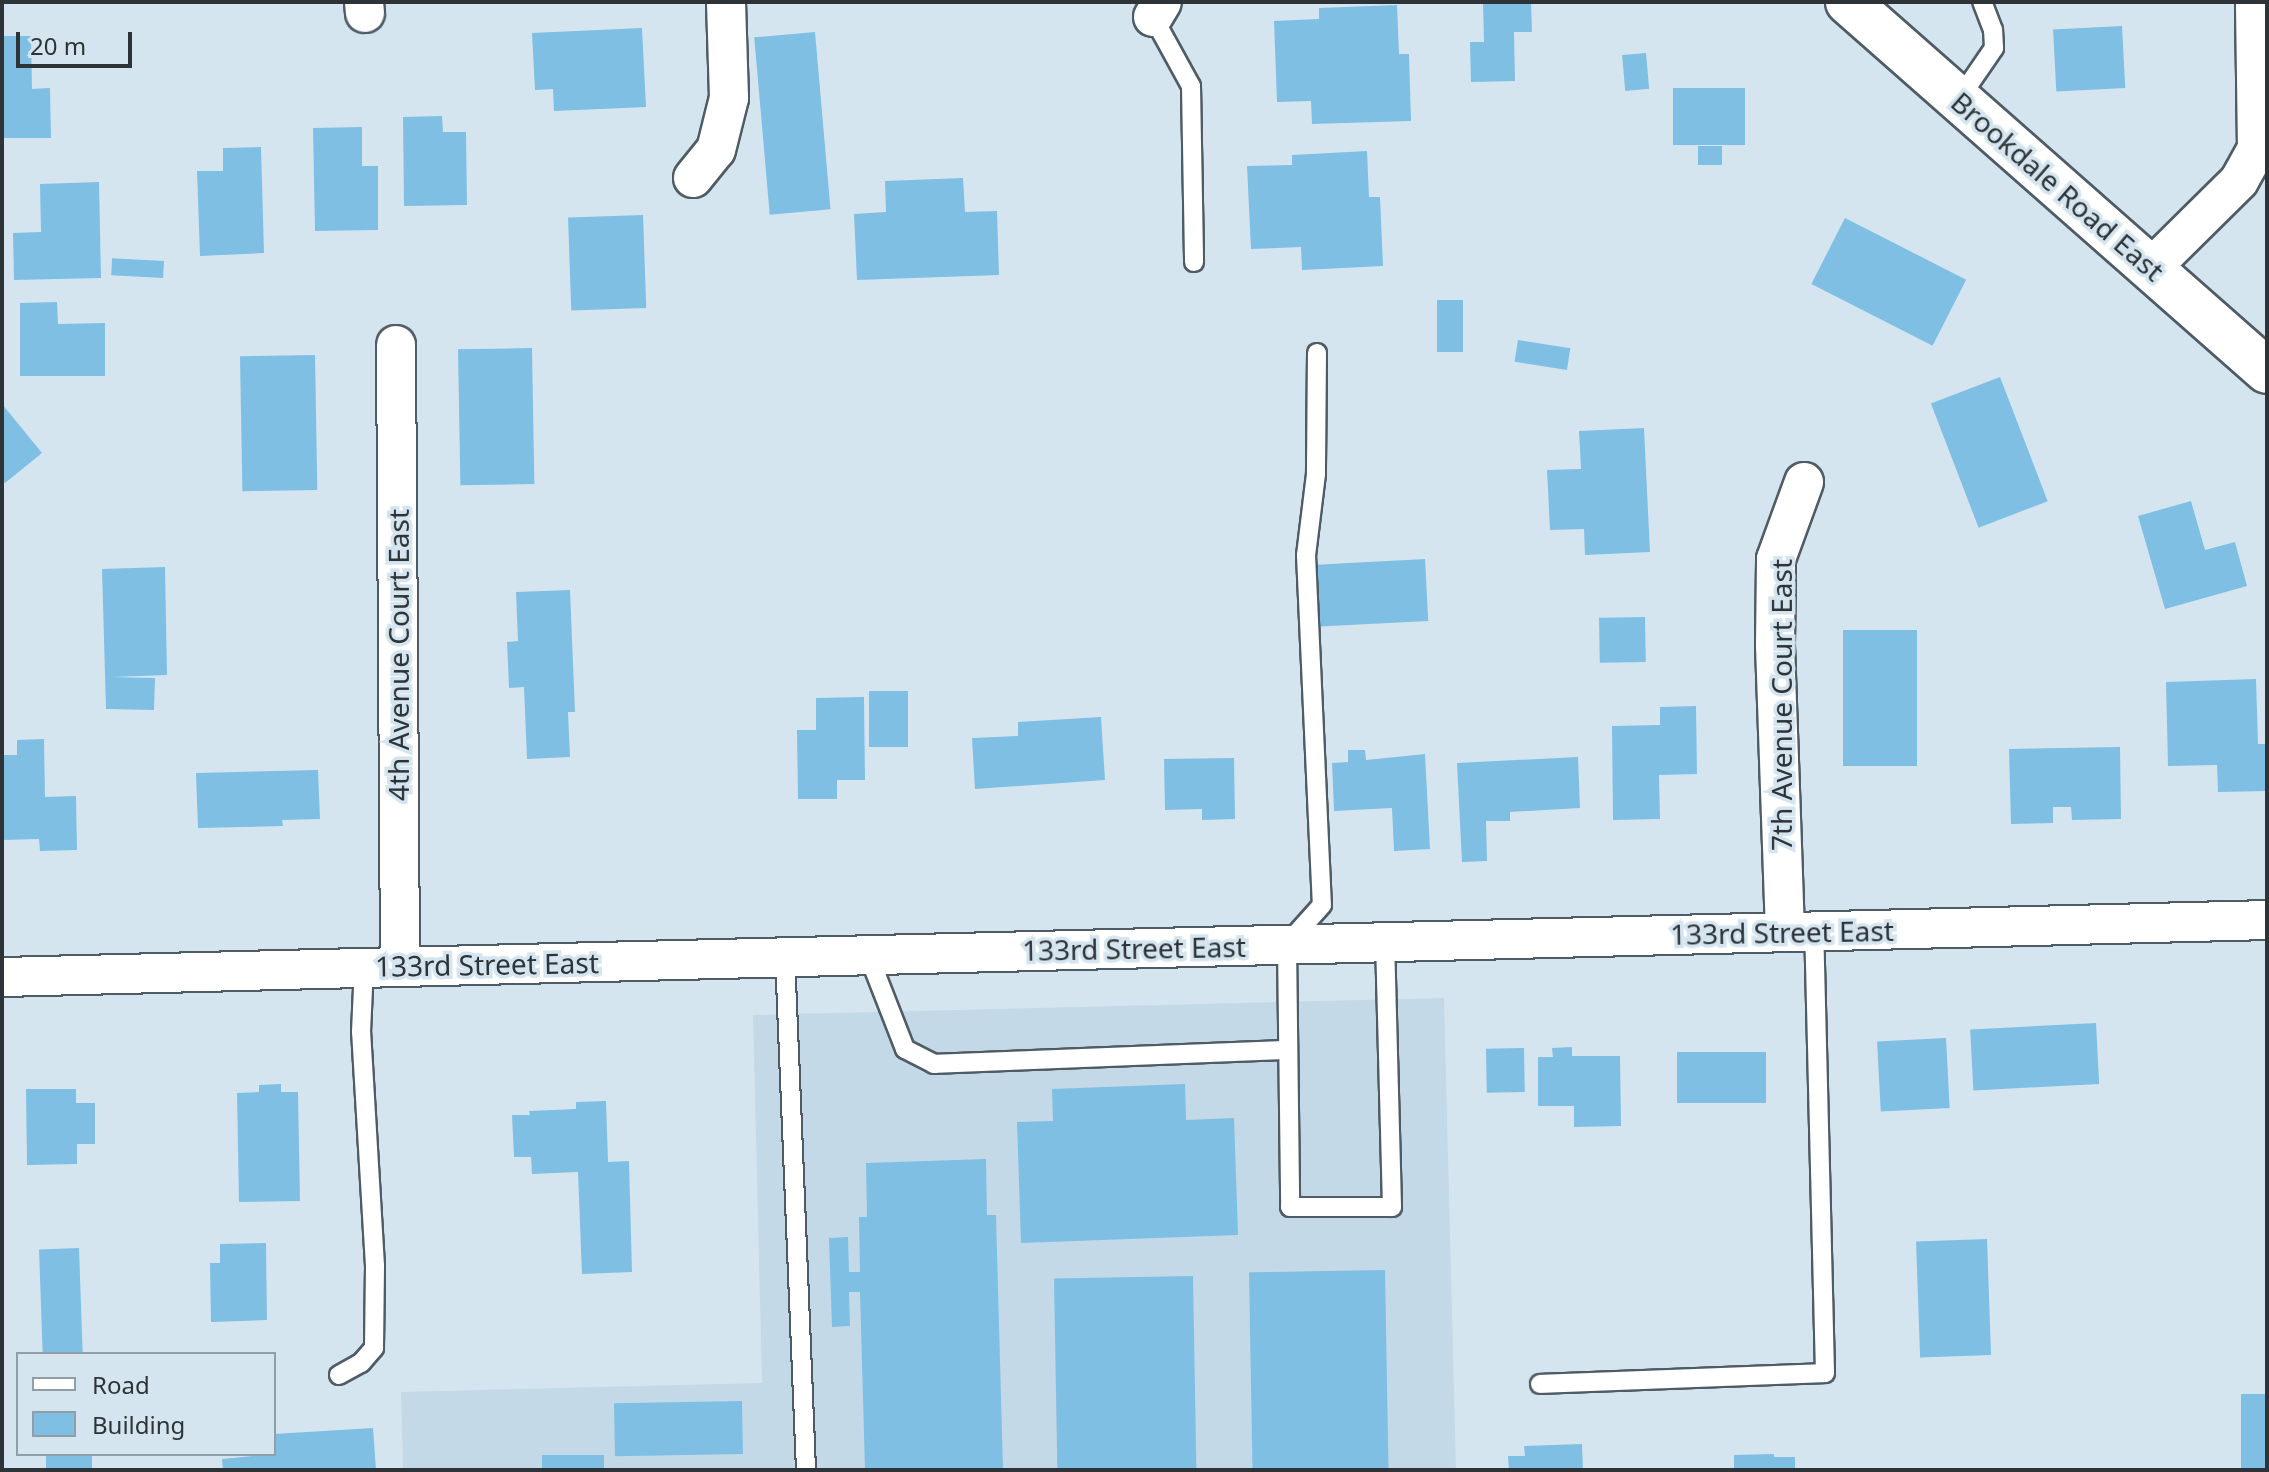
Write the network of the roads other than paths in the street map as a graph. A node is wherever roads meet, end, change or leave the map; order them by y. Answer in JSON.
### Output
{"nodes":[{"id":1,"x":726,"y":2,"type":"edge"},
{"id":2,"x":1848,"y":2,"type":"edge"},
{"id":3,"x":1982,"y":2,"type":"edge"},
{"id":4,"x":2255,"y":2,"type":"edge"},
{"id":5,"x":1158,"y":10,"type":"edge"},
{"id":6,"x":1959,"y":99,"type":"junction"},
{"id":7,"x":693,"y":178,"type":"dead end"},
{"id":8,"x":1194,"y":262,"type":"dead end"},
{"id":9,"x":2152,"y":267,"type":"junction"},
{"id":10,"x":396,"y":345,"type":"dead end"},
{"id":11,"x":1317,"y":353,"type":"dead end"},
{"id":12,"x":2267,"y":371,"type":"edge"},
{"id":13,"x":1804,"y":482,"type":"dead end"},
{"id":14,"x":2267,"y":920,"type":"edge"},
{"id":15,"x":1799,"y":932,"type":"junction"},
{"id":16,"x":1385,"y":942,"type":"junction"},
{"id":17,"x":1287,"y":944,"type":"junction"},
{"id":18,"x":868,"y":954,"type":"junction"},
{"id":19,"x":785,"y":956,"type":"junction"},
{"id":20,"x":382,"y":966,"type":"junction"},
{"id":21,"x":2,"y":977,"type":"edge"},
{"id":22,"x":1288,"y":1050,"type":"junction"},
{"id":23,"x":339,"y":1375,"type":"dead end"},
{"id":24,"x":1540,"y":1384,"type":"dead end"},
{"id":25,"x":806,"y":1470,"type":"edge"}],
"edges":[{"from":1,"to":7,"type":"street"},
{"from":2,"to":6,"type":"main road","name":"Brookdale Road East"},
{"from":3,"to":6,"type":"lane"},
{"from":4,"to":9,"type":"street"},
{"from":5,"to":8,"type":"lane"},
{"from":6,"to":9,"type":"main road","name":"Brookdale Road East"},
{"from":9,"to":12,"type":"main road","name":"Brookdale Road East"},
{"from":10,"to":20,"type":"street","name":"4th Avenue Court East"},
{"from":11,"to":17,"type":"lane"},
{"from":13,"to":15,"type":"street","name":"7th Avenue Court East"},
{"from":14,"to":15,"type":"street","name":"133rd Street East"},
{"from":15,"to":16,"type":"street","name":"133rd Street East"},
{"from":15,"to":24,"type":"lane"},
{"from":16,"to":17,"type":"street","name":"133rd Street East"},
{"from":16,"to":22,"type":"lane"},
{"from":17,"to":18,"type":"street","name":"133rd Street East"},
{"from":17,"to":22,"type":"lane"},
{"from":18,"to":19,"type":"street","name":"133rd Street East"},
{"from":18,"to":22,"type":"lane"},
{"from":19,"to":20,"type":"street","name":"133rd Street East"},
{"from":19,"to":25,"type":"lane"},
{"from":20,"to":21,"type":"street","name":"133rd Street East"},
{"from":20,"to":23,"type":"lane"}]}
